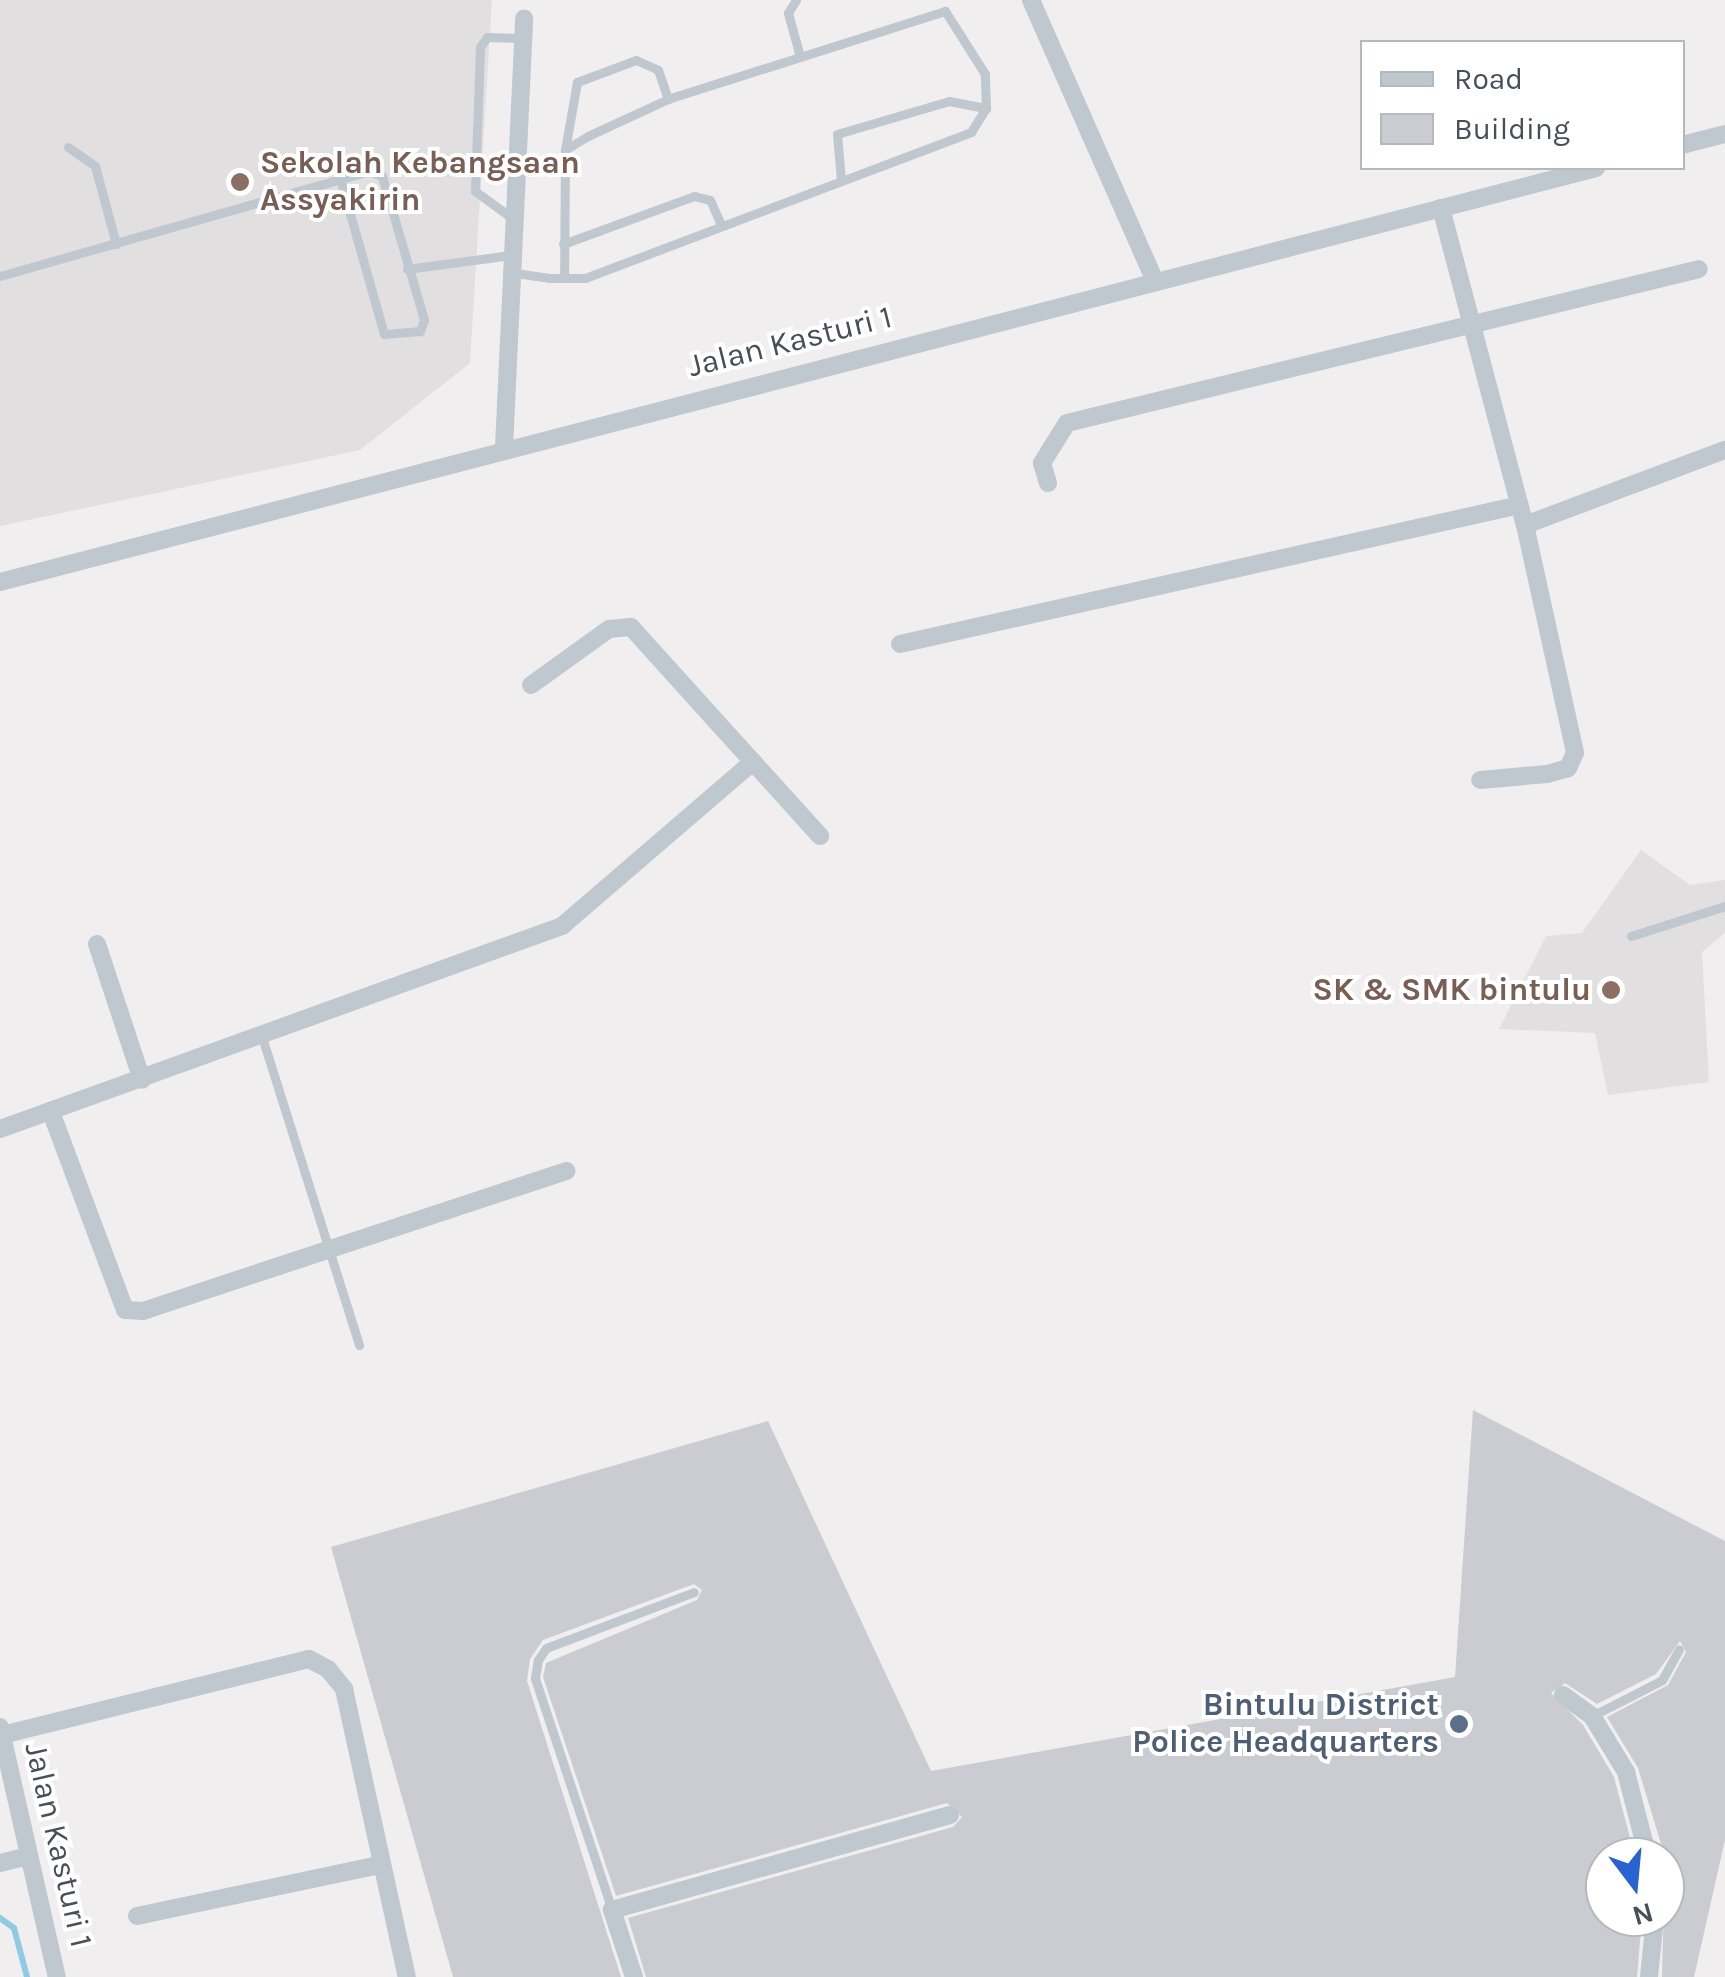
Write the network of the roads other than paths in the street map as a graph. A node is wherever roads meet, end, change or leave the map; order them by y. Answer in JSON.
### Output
{"nodes":[{"id":1,"x":796,"y":0,"type":"edge"},
{"id":2,"x":938,"y":0,"type":"edge"},
{"id":3,"x":1030,"y":0,"type":"edge"},
{"id":4,"x":525,"y":9,"type":"edge"},
{"id":5,"x":945,"y":11,"type":"junction"},
{"id":6,"x":522,"y":38,"type":"junction"},
{"id":7,"x":799,"y":53,"type":"junction"},
{"id":8,"x":668,"y":99,"type":"junction"},
{"id":9,"x":986,"y":108,"type":"junction"},
{"id":10,"x":1725,"y":134,"type":"edge"},
{"id":11,"x":1685,"y":144,"type":"edge"},
{"id":12,"x":68,"y":147,"type":"dead end"},
{"id":13,"x":565,"y":150,"type":"junction"},
{"id":14,"x":1588,"y":170,"type":"edge"},
{"id":15,"x":841,"y":180,"type":"junction"},
{"id":16,"x":341,"y":182,"type":"junction"},
{"id":17,"x":1440,"y":208,"type":"junction"},
{"id":18,"x":512,"y":218,"type":"junction"},
{"id":19,"x":721,"y":225,"type":"junction"},
{"id":20,"x":116,"y":244,"type":"junction"},
{"id":21,"x":563,"y":244,"type":"junction"},
{"id":22,"x":510,"y":264,"type":"junction"},
{"id":23,"x":407,"y":269,"type":"junction"},
{"id":24,"x":1699,"y":269,"type":"dead end"},
{"id":25,"x":0,"y":276,"type":"edge"},
{"id":26,"x":564,"y":278,"type":"junction"},
{"id":27,"x":1154,"y":280,"type":"junction"},
{"id":28,"x":1472,"y":324,"type":"junction"},
{"id":29,"x":504,"y":446,"type":"junction"},
{"id":30,"x":1725,"y":450,"type":"edge"},
{"id":31,"x":1048,"y":483,"type":"dead end"},
{"id":32,"x":1520,"y":505,"type":"junction"},
{"id":33,"x":1525,"y":525,"type":"junction"},
{"id":34,"x":0,"y":582,"type":"edge"},
{"id":35,"x":900,"y":644,"type":"dead end"},
{"id":36,"x":531,"y":686,"type":"dead end"},
{"id":37,"x":753,"y":762,"type":"junction"},
{"id":38,"x":1480,"y":780,"type":"dead end"},
{"id":39,"x":820,"y":836,"type":"dead end"},
{"id":40,"x":1725,"y":906,"type":"edge"},
{"id":41,"x":1631,"y":936,"type":"dead end"},
{"id":42,"x":98,"y":944,"type":"dead end"},
{"id":43,"x":262,"y":1037,"type":"junction"},
{"id":44,"x":142,"y":1080,"type":"junction"},
{"id":45,"x":51,"y":1112,"type":"junction"},
{"id":46,"x":0,"y":1129,"type":"edge"},
{"id":47,"x":566,"y":1171,"type":"dead end"},
{"id":48,"x":329,"y":1249,"type":"junction"},
{"id":49,"x":358,"y":1345,"type":"dead end"},
{"id":50,"x":694,"y":1592,"type":"dead end"},
{"id":51,"x":1679,"y":1649,"type":"dead end"},
{"id":52,"x":1563,"y":1695,"type":"dead end"},
{"id":53,"x":1592,"y":1716,"type":"junction"},
{"id":54,"x":1,"y":1731,"type":"edge"},
{"id":55,"x":950,"y":1815,"type":"dead end"},
{"id":56,"x":1644,"y":1837,"type":"edge"},
{"id":57,"x":29,"y":1856,"type":"junction"},
{"id":58,"x":0,"y":1863,"type":"edge"},
{"id":59,"x":380,"y":1866,"type":"junction"},
{"id":60,"x":612,"y":1910,"type":"junction"},
{"id":61,"x":137,"y":1916,"type":"dead end"},
{"id":62,"x":1653,"y":1937,"type":"edge"},
{"id":63,"x":56,"y":1977,"type":"edge"},
{"id":64,"x":408,"y":1977,"type":"edge"},
{"id":65,"x":634,"y":1977,"type":"edge"},
{"id":66,"x":1649,"y":1977,"type":"edge"}],
"edges":[{"from":1,"to":7,"type":"lane"},
{"from":2,"to":5,"type":"lane"},
{"from":3,"to":27,"type":"street"},
{"from":4,"to":6,"type":"street"},
{"from":5,"to":7,"type":"lane"},
{"from":5,"to":9,"type":"lane"},
{"from":6,"to":18,"type":"street"},
{"from":6,"to":18,"type":"lane"},
{"from":7,"to":8,"type":"lane"},
{"from":8,"to":13,"type":"lane"},
{"from":8,"to":13,"type":"lane"},
{"from":9,"to":15,"type":"lane"},
{"from":9,"to":15,"type":"lane"},
{"from":10,"to":11,"type":"street"},
{"from":12,"to":20,"type":"lane"},
{"from":13,"to":21,"type":"lane"},
{"from":14,"to":17,"type":"street","name":"Jalan Kasturi 1"},
{"from":15,"to":19,"type":"lane"},
{"from":16,"to":20,"type":"lane"},
{"from":16,"to":23,"type":"lane"},
{"from":16,"to":23,"type":"lane"},
{"from":17,"to":27,"type":"street","name":"Jalan Kasturi 1"},
{"from":17,"to":28,"type":"street"},
{"from":18,"to":22,"type":"street"},
{"from":19,"to":21,"type":"lane"},
{"from":19,"to":26,"type":"lane"},
{"from":20,"to":25,"type":"lane"},
{"from":21,"to":26,"type":"lane"},
{"from":22,"to":23,"type":"lane"},
{"from":22,"to":26,"type":"lane"},
{"from":22,"to":29,"type":"street"},
{"from":24,"to":28,"type":"street"},
{"from":27,"to":29,"type":"street","name":"Jalan Kasturi 1"},
{"from":28,"to":31,"type":"street"},
{"from":28,"to":32,"type":"street"},
{"from":29,"to":34,"type":"street","name":"Jalan Kasturi 1"},
{"from":30,"to":33,"type":"street"},
{"from":32,"to":33,"type":"street"},
{"from":32,"to":35,"type":"street"},
{"from":33,"to":38,"type":"street"},
{"from":36,"to":37,"type":"street"},
{"from":37,"to":39,"type":"street"},
{"from":37,"to":43,"type":"street"},
{"from":40,"to":41,"type":"lane"},
{"from":42,"to":44,"type":"street"},
{"from":43,"to":44,"type":"street"},
{"from":43,"to":48,"type":"lane"},
{"from":44,"to":45,"type":"street"},
{"from":45,"to":46,"type":"street"},
{"from":45,"to":48,"type":"street"},
{"from":47,"to":48,"type":"street"},
{"from":48,"to":49,"type":"lane"},
{"from":50,"to":60,"type":"lane"},
{"from":51,"to":53,"type":"lane"},
{"from":52,"to":53,"type":"street"},
{"from":53,"to":56,"type":"street"},
{"from":54,"to":57,"type":"street","name":"Jalan Kasturi 1"},
{"from":54,"to":59,"type":"street"},
{"from":55,"to":60,"type":"street"},
{"from":57,"to":58,"type":"street"},
{"from":57,"to":63,"type":"street","name":"Jalan Kasturi 1"},
{"from":59,"to":61,"type":"street"},
{"from":59,"to":64,"type":"street"},
{"from":60,"to":65,"type":"street"},
{"from":62,"to":66,"type":"street"}]}
